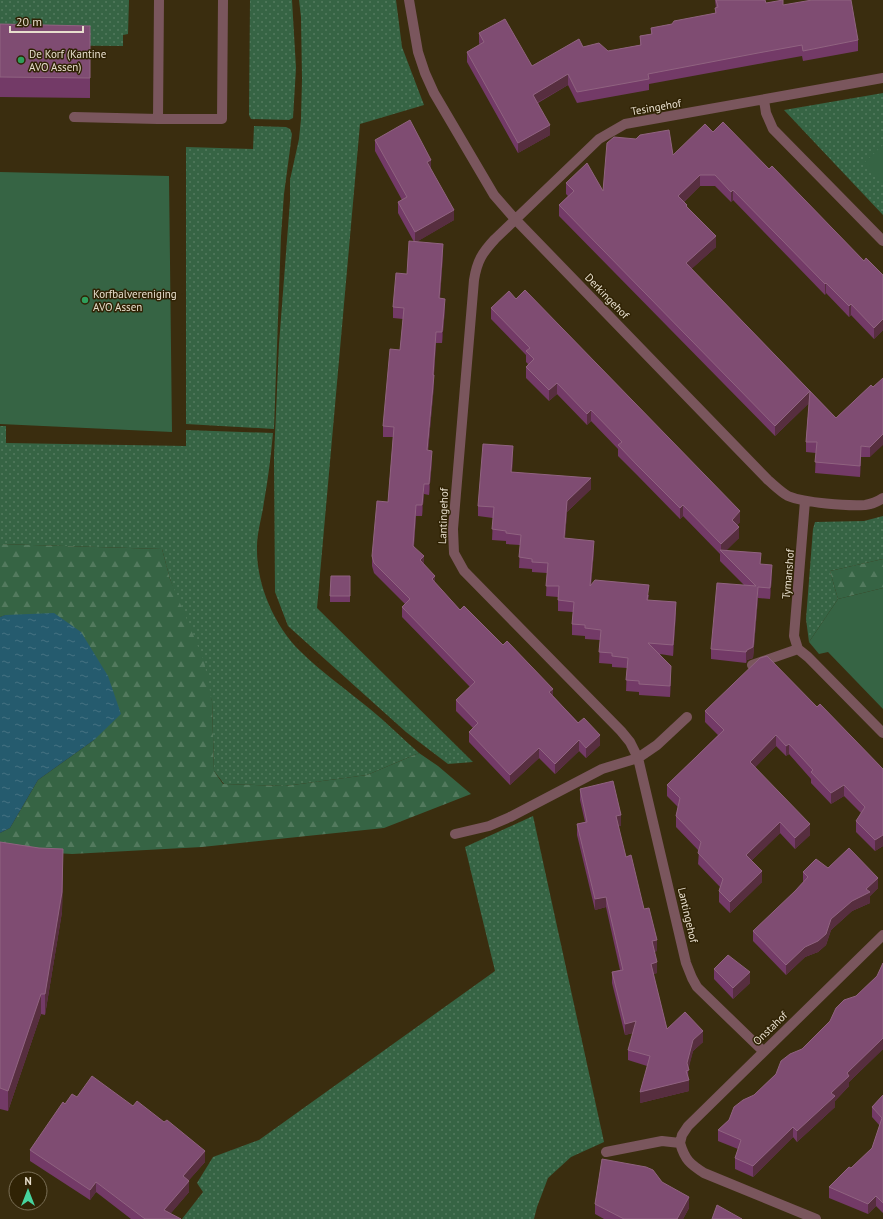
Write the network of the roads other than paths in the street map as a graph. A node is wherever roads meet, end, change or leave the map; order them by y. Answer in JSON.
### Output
{"nodes":[{"id":1,"x":159,"y":0,"type":"edge"},
{"id":2,"x":223,"y":0,"type":"edge"},
{"id":3,"x":409,"y":0,"type":"edge"},
{"id":4,"x":883,"y":78,"type":"edge"},
{"id":5,"x":764,"y":100,"type":"junction"},
{"id":6,"x":74,"y":117,"type":"dead end"},
{"id":7,"x":158,"y":119,"type":"junction"},
{"id":8,"x":516,"y":219,"type":"junction"},
{"id":9,"x":883,"y":241,"type":"edge"},
{"id":10,"x":883,"y":498,"type":"edge"},
{"id":11,"x":806,"y":501,"type":"junction"},
{"id":12,"x":798,"y":649,"type":"junction"},
{"id":13,"x":752,"y":666,"type":"edge"},
{"id":14,"x":687,"y":717,"type":"dead end"},
{"id":15,"x":883,"y":733,"type":"edge"},
{"id":16,"x":638,"y":758,"type":"junction"},
{"id":17,"x":455,"y":834,"type":"dead end"},
{"id":18,"x":883,"y":935,"type":"edge"},
{"id":19,"x":764,"y":1052,"type":"junction"},
{"id":20,"x":680,"y":1143,"type":"junction"},
{"id":21,"x":606,"y":1152,"type":"dead end"},
{"id":22,"x":816,"y":1219,"type":"edge"}],
"edges":[{"from":1,"to":7,"type":"street"},
{"from":2,"to":7,"type":"street"},
{"from":3,"to":8,"type":"street","name":"Derkingehof"},
{"from":4,"to":5,"type":"street","name":"Tesingehof"},
{"from":5,"to":8,"type":"street","name":"Tesingehof"},
{"from":5,"to":9,"type":"street"},
{"from":6,"to":7,"type":"street"},
{"from":8,"to":11,"type":"street","name":"Derkingehof"},
{"from":8,"to":16,"type":"street","name":"Lantingehof"},
{"from":10,"to":11,"type":"street","name":"Derkingehof"},
{"from":11,"to":12,"type":"street","name":"Tymanshof"},
{"from":12,"to":13,"type":"street"},
{"from":12,"to":15,"type":"street"},
{"from":14,"to":16,"type":"street"},
{"from":16,"to":17,"type":"street"},
{"from":16,"to":19,"type":"street","name":"Lantingehof"},
{"from":18,"to":19,"type":"street","name":"Onstahof"},
{"from":19,"to":20,"type":"street","name":"Onstahof"},
{"from":20,"to":21,"type":"street"},
{"from":20,"to":22,"type":"street"}]}
